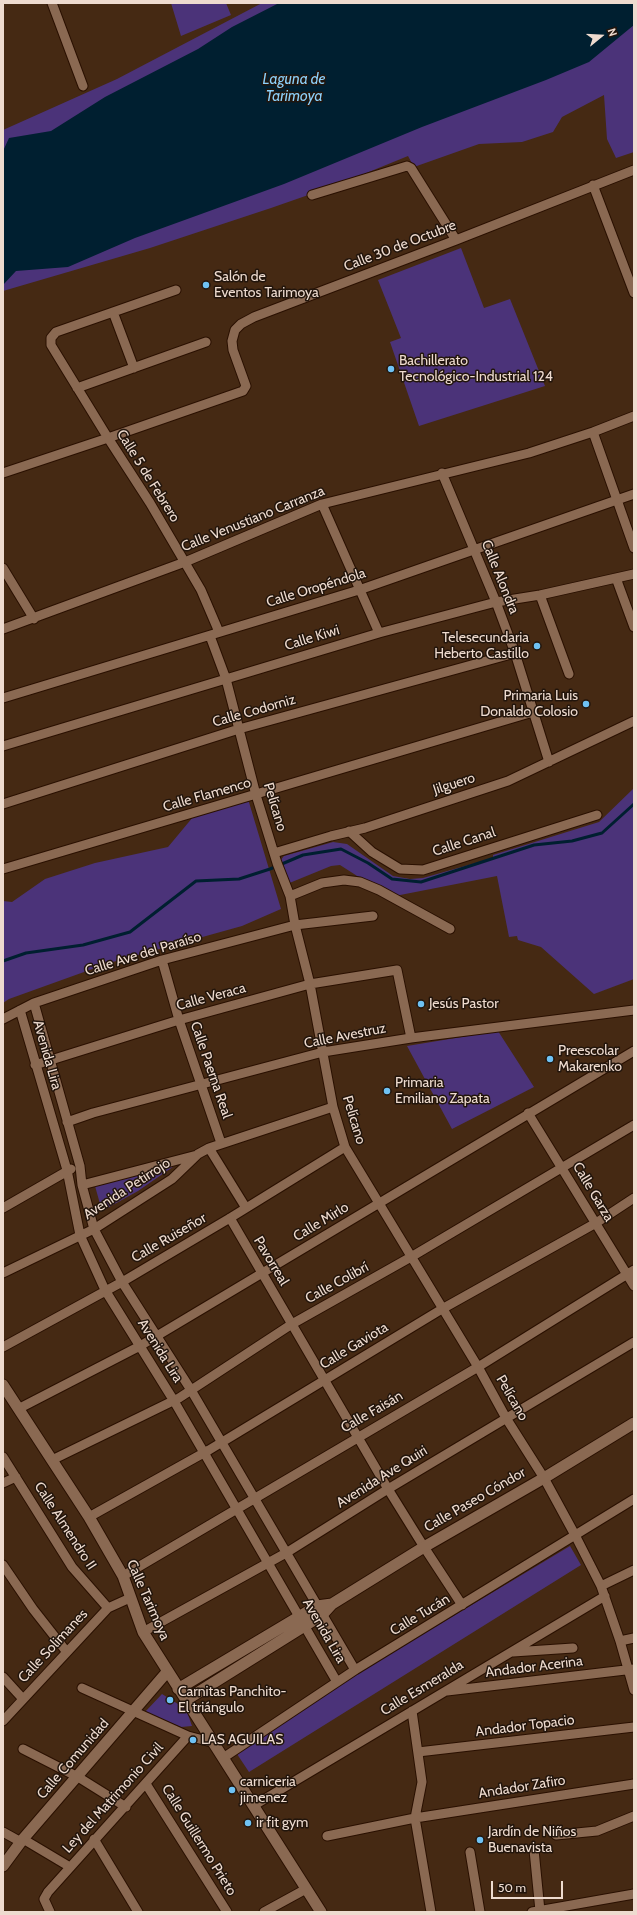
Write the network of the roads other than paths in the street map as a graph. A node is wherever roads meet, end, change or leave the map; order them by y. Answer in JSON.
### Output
{"nodes":[{"id":1,"x":52,"y":3,"type":"edge"},
{"id":2,"x":83,"y":86,"type":"dead end"},
{"id":3,"x":634,"y":170,"type":"edge"},
{"id":4,"x":593,"y":185,"type":"junction"},
{"id":5,"x":312,"y":195,"type":"dead end"},
{"id":6,"x":456,"y":240,"type":"junction"},
{"id":7,"x":176,"y":290,"type":"dead end"},
{"id":8,"x":634,"y":293,"type":"edge"},
{"id":9,"x":113,"y":312,"type":"junction"},
{"id":10,"x":206,"y":342,"type":"dead end"},
{"id":11,"x":134,"y":368,"type":"junction"},
{"id":12,"x":77,"y":388,"type":"junction"},
{"id":13,"x":634,"y":416,"type":"edge"},
{"id":14,"x":593,"y":432,"type":"junction"},
{"id":15,"x":108,"y":438,"type":"junction"},
{"id":16,"x":3,"y":473,"type":"edge"},
{"id":17,"x":442,"y":473,"type":"junction"},
{"id":18,"x":634,"y":494,"type":"edge"},
{"id":19,"x":617,"y":500,"type":"junction"},
{"id":20,"x":322,"y":504,"type":"junction"},
{"id":21,"x":634,"y":548,"type":"edge"},
{"id":22,"x":474,"y":550,"type":"junction"},
{"id":23,"x":184,"y":562,"type":"junction"},
{"id":24,"x":3,"y":568,"type":"edge"},
{"id":25,"x":634,"y":574,"type":"edge"},
{"id":26,"x":616,"y":578,"type":"junction"},
{"id":27,"x":360,"y":590,"type":"junction"},
{"id":28,"x":540,"y":595,"type":"junction"},
{"id":29,"x":496,"y":602,"type":"junction"},
{"id":30,"x":34,"y":619,"type":"junction"},
{"id":31,"x":634,"y":627,"type":"edge"},
{"id":32,"x":3,"y":629,"type":"edge"},
{"id":33,"x":219,"y":632,"type":"junction"},
{"id":34,"x":378,"y":633,"type":"junction"},
{"id":35,"x":210,"y":636,"type":"junction"},
{"id":36,"x":515,"y":653,"type":"junction"},
{"id":37,"x":569,"y":674,"type":"dead end"},
{"id":38,"x":226,"y":679,"type":"junction"},
{"id":39,"x":3,"y":698,"type":"edge"},
{"id":40,"x":533,"y":712,"type":"junction"},
{"id":41,"x":634,"y":721,"type":"edge"},
{"id":42,"x":239,"y":729,"type":"junction"},
{"id":43,"x":3,"y":746,"type":"edge"},
{"id":44,"x":549,"y":762,"type":"junction"},
{"id":45,"x":256,"y":795,"type":"junction"},
{"id":46,"x":3,"y":804,"type":"edge"},
{"id":47,"x":597,"y":815,"type":"dead end"},
{"id":48,"x":349,"y":831,"type":"junction"},
{"id":49,"x":274,"y":853,"type":"junction"},
{"id":50,"x":3,"y":870,"type":"edge"},
{"id":51,"x":290,"y":896,"type":"junction"},
{"id":52,"x":373,"y":916,"type":"dead end"},
{"id":53,"x":295,"y":925,"type":"junction"},
{"id":54,"x":450,"y":929,"type":"dead end"},
{"id":55,"x":162,"y":960,"type":"junction"},
{"id":56,"x":310,"y":984,"type":"junction"},
{"id":57,"x":34,"y":1003,"type":"junction"},
{"id":58,"x":20,"y":1010,"type":"junction"},
{"id":59,"x":634,"y":1010,"type":"edge"},
{"id":60,"x":3,"y":1019,"type":"edge"},
{"id":61,"x":179,"y":1020,"type":"junction"},
{"id":62,"x":411,"y":1038,"type":"junction"},
{"id":63,"x":634,"y":1050,"type":"edge"},
{"id":64,"x":323,"y":1052,"type":"junction"},
{"id":65,"x":50,"y":1060,"type":"junction"},
{"id":66,"x":35,"y":1065,"type":"junction"},
{"id":67,"x":200,"y":1085,"type":"junction"},
{"id":68,"x":333,"y":1107,"type":"junction"},
{"id":69,"x":528,"y":1113,"type":"junction"},
{"id":70,"x":67,"y":1122,"type":"junction"},
{"id":71,"x":634,"y":1124,"type":"edge"},
{"id":72,"x":221,"y":1143,"type":"junction"},
{"id":73,"x":345,"y":1147,"type":"junction"},
{"id":74,"x":209,"y":1148,"type":"junction"},
{"id":75,"x":198,"y":1154,"type":"junction"},
{"id":76,"x":80,"y":1166,"type":"junction"},
{"id":77,"x":562,"y":1166,"type":"junction"},
{"id":78,"x":67,"y":1170,"type":"junction"},
{"id":79,"x":82,"y":1185,"type":"junction"},
{"id":80,"x":634,"y":1198,"type":"edge"},
{"id":81,"x":379,"y":1204,"type":"junction"},
{"id":82,"x":3,"y":1208,"type":"edge"},
{"id":83,"x":246,"y":1208,"type":"junction"},
{"id":84,"x":230,"y":1218,"type":"junction"},
{"id":85,"x":596,"y":1224,"type":"junction"},
{"id":86,"x":94,"y":1229,"type":"junction"},
{"id":87,"x":80,"y":1235,"type":"junction"},
{"id":88,"x":411,"y":1257,"type":"junction"},
{"id":89,"x":630,"y":1272,"type":"edge"},
{"id":90,"x":3,"y":1273,"type":"edge"},
{"id":91,"x":263,"y":1274,"type":"junction"},
{"id":92,"x":122,"y":1282,"type":"junction"},
{"id":93,"x":634,"y":1286,"type":"edge"},
{"id":94,"x":105,"y":1290,"type":"junction"},
{"id":95,"x":442,"y":1309,"type":"junction"},
{"id":96,"x":292,"y":1324,"type":"junction"},
{"id":97,"x":156,"y":1336,"type":"junction"},
{"id":98,"x":634,"y":1342,"type":"edge"},
{"id":99,"x":140,"y":1346,"type":"junction"},
{"id":100,"x":3,"y":1347,"type":"edge"},
{"id":101,"x":478,"y":1367,"type":"junction"},
{"id":102,"x":324,"y":1380,"type":"junction"},
{"id":103,"x":3,"y":1385,"type":"edge"},
{"id":104,"x":191,"y":1390,"type":"junction"},
{"id":105,"x":174,"y":1400,"type":"junction"},
{"id":106,"x":18,"y":1409,"type":"junction"},
{"id":107,"x":506,"y":1418,"type":"junction"},
{"id":108,"x":634,"y":1423,"type":"edge"},
{"id":109,"x":359,"y":1436,"type":"junction"},
{"id":110,"x":222,"y":1442,"type":"junction"},
{"id":111,"x":204,"y":1453,"type":"junction"},
{"id":112,"x":3,"y":1457,"type":"edge"},
{"id":113,"x":52,"y":1460,"type":"junction"},
{"id":114,"x":16,"y":1477,"type":"junction"},
{"id":115,"x":544,"y":1478,"type":"junction"},
{"id":116,"x":3,"y":1483,"type":"edge"},
{"id":117,"x":388,"y":1489,"type":"junction"},
{"id":118,"x":255,"y":1499,"type":"junction"},
{"id":119,"x":634,"y":1499,"type":"edge"},
{"id":120,"x":237,"y":1509,"type":"junction"},
{"id":121,"x":89,"y":1517,"type":"junction"},
{"id":122,"x":575,"y":1535,"type":"junction"},
{"id":123,"x":424,"y":1547,"type":"junction"},
{"id":124,"x":286,"y":1553,"type":"junction"},
{"id":125,"x":268,"y":1563,"type":"junction"},
{"id":126,"x":3,"y":1565,"type":"edge"},
{"id":127,"x":634,"y":1570,"type":"edge"},
{"id":128,"x":123,"y":1576,"type":"junction"},
{"id":129,"x":601,"y":1586,"type":"junction"},
{"id":130,"x":605,"y":1596,"type":"junction"},
{"id":131,"x":130,"y":1598,"type":"junction"},
{"id":132,"x":462,"y":1605,"type":"junction"},
{"id":133,"x":108,"y":1608,"type":"junction"},
{"id":134,"x":320,"y":1610,"type":"junction"},
{"id":135,"x":302,"y":1621,"type":"junction"},
{"id":136,"x":142,"y":1632,"type":"junction"},
{"id":137,"x":634,"y":1638,"type":"edge"},
{"id":138,"x":620,"y":1641,"type":"junction"},
{"id":139,"x":573,"y":1648,"type":"dead end"},
{"id":140,"x":66,"y":1651,"type":"junction"},
{"id":141,"x":510,"y":1652,"type":"junction"},
{"id":142,"x":631,"y":1669,"type":"edge"},
{"id":143,"x":355,"y":1670,"type":"junction"},
{"id":144,"x":167,"y":1672,"type":"junction"},
{"id":145,"x":3,"y":1677,"type":"edge"},
{"id":146,"x":337,"y":1682,"type":"junction"},
{"id":147,"x":82,"y":1688,"type":"dead end"},
{"id":148,"x":178,"y":1689,"type":"junction"},
{"id":149,"x":634,"y":1690,"type":"edge"},
{"id":150,"x":443,"y":1692,"type":"junction"},
{"id":151,"x":23,"y":1699,"type":"junction"},
{"id":152,"x":186,"y":1700,"type":"junction"},
{"id":153,"x":134,"y":1711,"type":"junction"},
{"id":154,"x":412,"y":1711,"type":"junction"},
{"id":155,"x":3,"y":1721,"type":"edge"},
{"id":156,"x":634,"y":1728,"type":"edge"},
{"id":157,"x":188,"y":1736,"type":"junction"},
{"id":158,"x":212,"y":1742,"type":"junction"},
{"id":159,"x":23,"y":1750,"type":"dead end"},
{"id":160,"x":418,"y":1752,"type":"junction"},
{"id":161,"x":223,"y":1758,"type":"junction"},
{"id":162,"x":78,"y":1777,"type":"junction"},
{"id":163,"x":146,"y":1784,"type":"junction"},
{"id":164,"x":634,"y":1784,"type":"edge"},
{"id":165,"x":253,"y":1806,"type":"junction"},
{"id":166,"x":126,"y":1807,"type":"junction"},
{"id":167,"x":634,"y":1816,"type":"edge"},
{"id":168,"x":415,"y":1818,"type":"junction"},
{"id":169,"x":3,"y":1832,"type":"edge"},
{"id":170,"x":556,"y":1835,"type":"dead end"},
{"id":171,"x":327,"y":1836,"type":"dead end"},
{"id":172,"x":94,"y":1839,"type":"junction"},
{"id":173,"x":22,"y":1840,"type":"junction"},
{"id":174,"x":534,"y":1850,"type":"dead end"},
{"id":175,"x":470,"y":1852,"type":"dead end"},
{"id":176,"x":3,"y":1866,"type":"edge"},
{"id":177,"x":70,"y":1867,"type":"junction"},
{"id":178,"x":306,"y":1889,"type":"junction"},
{"id":179,"x":634,"y":1894,"type":"edge"},
{"id":180,"x":536,"y":1911,"type":"edge"},
{"id":181,"x":50,"y":1912,"type":"edge"},
{"id":182,"x":138,"y":1912,"type":"edge"},
{"id":183,"x":227,"y":1912,"type":"edge"},
{"id":184,"x":264,"y":1912,"type":"edge"},
{"id":185,"x":321,"y":1912,"type":"edge"},
{"id":186,"x":431,"y":1912,"type":"edge"},
{"id":187,"x":480,"y":1912,"type":"edge"}],
"edges":[{"from":1,"to":2,"type":"street"},
{"from":3,"to":4,"type":"street","name":"Calle 30 de Octubre"},
{"from":4,"to":6,"type":"street","name":"Calle 30 de Octubre"},
{"from":4,"to":8,"type":"street"},
{"from":5,"to":6,"type":"street"},
{"from":6,"to":15,"type":"street","name":"Calle 30 de Octubre"},
{"from":7,"to":9,"type":"street"},
{"from":9,"to":11,"type":"street"},
{"from":9,"to":12,"type":"street","name":"Calle 5 de Febrero"},
{"from":10,"to":11,"type":"street"},
{"from":11,"to":12,"type":"street"},
{"from":12,"to":15,"type":"street","name":"Calle 5 de Febrero"},
{"from":13,"to":14,"type":"street","name":"Calle Venustiano Carranza"},
{"from":14,"to":17,"type":"street","name":"Calle Venustiano Carranza"},
{"from":14,"to":19,"type":"street"},
{"from":15,"to":16,"type":"street"},
{"from":15,"to":23,"type":"street","name":"Calle 5 de Febrero"},
{"from":17,"to":20,"type":"street","name":"Calle Venustiano Carranza"},
{"from":17,"to":22,"type":"street","name":"Calle Alondra"},
{"from":18,"to":19,"type":"street","name":"Calle Oropéndola"},
{"from":19,"to":21,"type":"street"},
{"from":19,"to":22,"type":"street","name":"Calle Oropéndola"},
{"from":20,"to":23,"type":"street","name":"Calle Venustiano Carranza"},
{"from":20,"to":27,"type":"street"},
{"from":22,"to":27,"type":"street","name":"Calle Oropéndola"},
{"from":22,"to":29,"type":"street","name":"Calle Alondra"},
{"from":23,"to":30,"type":"street","name":"Calle Venustiano Carranza"},
{"from":23,"to":33,"type":"street","name":"Calle 5 de Febrero"},
{"from":24,"to":30,"type":"street"},
{"from":25,"to":26,"type":"street","name":"Calle Kiwi"},
{"from":26,"to":28,"type":"street","name":"Calle Kiwi"},
{"from":26,"to":31,"type":"street"},
{"from":27,"to":33,"type":"street","name":"Calle Oropéndola"},
{"from":27,"to":34,"type":"street"},
{"from":28,"to":29,"type":"street","name":"Calle Kiwi"},
{"from":28,"to":37,"type":"street"},
{"from":29,"to":34,"type":"street","name":"Calle Kiwi"},
{"from":29,"to":36,"type":"street","name":"Calle Alondra"},
{"from":30,"to":32,"type":"street","name":"Calle Venustiano Carranza"},
{"from":33,"to":35,"type":"street","name":"Calle Oropéndola"},
{"from":34,"to":38,"type":"street","name":"Calle Kiwi"},
{"from":35,"to":38,"type":"street","name":"Pelícano"},
{"from":35,"to":39,"type":"street","name":"Calle Oropéndola"},
{"from":36,"to":40,"type":"street","name":"Calle Alondra"},
{"from":36,"to":42,"type":"street","name":"Calle Codorniz"},
{"from":38,"to":42,"type":"street","name":"Pelícano"},
{"from":38,"to":43,"type":"street","name":"Calle Kiwi"},
{"from":40,"to":44,"type":"street","name":"Calle Alondra"},
{"from":40,"to":45,"type":"street","name":"Calle Flamenco"},
{"from":41,"to":44,"type":"street","name":"Jilguero"},
{"from":42,"to":45,"type":"street","name":"Pelícano"},
{"from":42,"to":46,"type":"street","name":"Calle Codorniz"},
{"from":44,"to":48,"type":"street","name":"Jilguero"},
{"from":45,"to":49,"type":"street","name":"Pelícano"},
{"from":45,"to":50,"type":"street","name":"Calle Flamenco"},
{"from":47,"to":48,"type":"street","name":"Calle Canal"},
{"from":48,"to":49,"type":"street","name":"Jilguero"},
{"from":49,"to":51,"type":"street","name":"Pelícano"},
{"from":51,"to":53,"type":"street","name":"Pelícano"},
{"from":51,"to":54,"type":"street"},
{"from":52,"to":53,"type":"street","name":"Calle Ave del Paraíso"},
{"from":53,"to":55,"type":"street","name":"Calle Ave del Paraíso"},
{"from":53,"to":56,"type":"street","name":"Pelícano"},
{"from":55,"to":57,"type":"street","name":"Calle Ave del Paraíso"},
{"from":55,"to":61,"type":"street","name":"Calle Paerna Real"},
{"from":56,"to":61,"type":"street","name":"Calle Veraca"},
{"from":56,"to":62,"type":"street","name":"Calle Veraca"},
{"from":56,"to":64,"type":"street","name":"Pelícano"},
{"from":57,"to":58,"type":"street","name":"Calle Ave del Paraíso"},
{"from":57,"to":65,"type":"street","name":"Avenida Lira"},
{"from":58,"to":60,"type":"street","name":"Calle Ave del Paraíso"},
{"from":58,"to":66,"type":"street","name":"Avenida Lira"},
{"from":59,"to":62,"type":"street","name":"Calle Avestruz"},
{"from":61,"to":65,"type":"street","name":"Calle Veraca"},
{"from":61,"to":67,"type":"street","name":"Calle Paerna Real"},
{"from":62,"to":64,"type":"street","name":"Calle Avestruz"},
{"from":63,"to":69,"type":"street","name":"Calle Mirlo"},
{"from":64,"to":67,"type":"street","name":"Calle Avestruz"},
{"from":64,"to":68,"type":"street","name":"Pelícano"},
{"from":65,"to":66,"type":"street","name":"Calle Veraca"},
{"from":65,"to":70,"type":"street","name":"Avenida Lira"},
{"from":66,"to":78,"type":"street","name":"Avenida Lira"},
{"from":67,"to":70,"type":"street","name":"Calle Avestruz"},
{"from":67,"to":72,"type":"street","name":"Calle Paerna Real"},
{"from":68,"to":72,"type":"street","name":"Avenida Petirrojo"},
{"from":68,"to":73,"type":"street","name":"Pelícano"},
{"from":69,"to":77,"type":"street","name":"Calle Garza"},
{"from":69,"to":81,"type":"street","name":"Calle Mirlo"},
{"from":70,"to":76,"type":"street","name":"Avenida Lira"},
{"from":71,"to":77,"type":"street","name":"Calle Colibrí"},
{"from":72,"to":74,"type":"street","name":"Avenida Petirrojo"},
{"from":73,"to":81,"type":"street","name":"Pelícano"},
{"from":73,"to":83,"type":"street","name":"Calle Ruiseñor"},
{"from":74,"to":75,"type":"street","name":"Avenida Petirrojo"},
{"from":74,"to":83,"type":"street"},
{"from":75,"to":79,"type":"street"},
{"from":75,"to":86,"type":"street","name":"Avenida Petirrojo"},
{"from":76,"to":78,"type":"street"},
{"from":76,"to":79,"type":"street","name":"Avenida Lira"},
{"from":77,"to":85,"type":"street","name":"Calle Garza"},
{"from":77,"to":88,"type":"street","name":"Calle Colibrí"},
{"from":78,"to":82,"type":"street"},
{"from":78,"to":87,"type":"street","name":"Avenida Lira"},
{"from":79,"to":86,"type":"street","name":"Avenida Lira"},
{"from":80,"to":85,"type":"street","name":"Calle Gaviota"},
{"from":81,"to":88,"type":"street","name":"Pelícano"},
{"from":81,"to":91,"type":"street","name":"Calle Mirlo"},
{"from":83,"to":84,"type":"street","name":"Calle Ruiseñor"},
{"from":84,"to":91,"type":"street","name":"Pavorreal"},
{"from":84,"to":92,"type":"street","name":"Calle Ruiseñor"},
{"from":85,"to":89,"type":"street","name":"Calle Garza"},
{"from":85,"to":95,"type":"street","name":"Calle Gaviota"},
{"from":86,"to":87,"type":"street","name":"Avenida Petirrojo"},
{"from":86,"to":92,"type":"street","name":"Avenida Lira"},
{"from":87,"to":90,"type":"street","name":"Avenida Petirrojo"},
{"from":87,"to":94,"type":"street","name":"Avenida Lira"},
{"from":88,"to":95,"type":"street","name":"Pelícano"},
{"from":88,"to":96,"type":"street","name":"Calle Colibrí"},
{"from":89,"to":93,"type":"street","name":"Calle Garza"},
{"from":89,"to":101,"type":"street","name":"Calle Faisán"},
{"from":91,"to":96,"type":"street","name":"Pavorreal"},
{"from":91,"to":97,"type":"street","name":"Calle Mirlo"},
{"from":92,"to":94,"type":"street","name":"Calle Ruiseñor"},
{"from":92,"to":97,"type":"street","name":"Avenida Lira"},
{"from":94,"to":99,"type":"street","name":"Avenida Lira"},
{"from":94,"to":100,"type":"street","name":"Calle Ruiseñor"},
{"from":95,"to":101,"type":"street","name":"Pelícano"},
{"from":95,"to":102,"type":"street","name":"Calle Gaviota"},
{"from":96,"to":102,"type":"street","name":"Pavorreal"},
{"from":96,"to":104,"type":"street","name":"Calle Colibrí"},
{"from":97,"to":99,"type":"street","name":"Calle Mirlo"},
{"from":97,"to":104,"type":"street","name":"Avenida Lira"},
{"from":98,"to":107,"type":"street","name":"Avenida Ave Quiri"},
{"from":99,"to":105,"type":"street","name":"Avenida Lira"},
{"from":99,"to":106,"type":"street","name":"Calle Mirlo"},
{"from":101,"to":107,"type":"street","name":"Pelícano"},
{"from":101,"to":109,"type":"street","name":"Calle Faisán"},
{"from":102,"to":109,"type":"street","name":"Pavorreal"},
{"from":102,"to":110,"type":"street","name":"Calle Gaviota"},
{"from":103,"to":106,"type":"street","name":"Calle Tarimoya"},
{"from":104,"to":105,"type":"street","name":"Calle Colibrí"},
{"from":104,"to":110,"type":"street","name":"Avenida Lira"},
{"from":105,"to":111,"type":"street","name":"Avenida Lira"},
{"from":105,"to":113,"type":"street","name":"Calle Colibrí"},
{"from":106,"to":113,"type":"street","name":"Calle Tarimoya"},
{"from":107,"to":115,"type":"street","name":"Pelícano"},
{"from":107,"to":117,"type":"street","name":"Avenida Ave Quiri"},
{"from":108,"to":115,"type":"street","name":"Calle Paseo Cóndor"},
{"from":109,"to":117,"type":"street","name":"Pavorreal"},
{"from":109,"to":118,"type":"street","name":"Calle Faisán"},
{"from":110,"to":111,"type":"street","name":"Calle Gaviota"},
{"from":110,"to":118,"type":"street","name":"Avenida Lira"},
{"from":111,"to":120,"type":"street","name":"Avenida Lira"},
{"from":111,"to":121,"type":"street","name":"Calle Gaviota"},
{"from":112,"to":114,"type":"street","name":"Calle Almendro II"},
{"from":113,"to":121,"type":"street","name":"Calle Tarimoya"},
{"from":114,"to":116,"type":"street"},
{"from":114,"to":133,"type":"street","name":"Calle Almendro II"},
{"from":115,"to":122,"type":"street","name":"Pelícano"},
{"from":115,"to":123,"type":"street","name":"Calle Paseo Cóndor"},
{"from":117,"to":123,"type":"street","name":"Pavorreal"},
{"from":117,"to":124,"type":"street","name":"Avenida Ave Quiri"},
{"from":118,"to":120,"type":"street","name":"Calle Faisán"},
{"from":118,"to":124,"type":"street","name":"Avenida Lira"},
{"from":119,"to":122,"type":"street","name":"Calle Tucán"},
{"from":120,"to":125,"type":"street","name":"Avenida Lira"},
{"from":120,"to":128,"type":"street","name":"Calle Faisán"},
{"from":121,"to":128,"type":"street","name":"Calle Tarimoya"},
{"from":122,"to":129,"type":"street","name":"Pelícano"},
{"from":122,"to":132,"type":"street","name":"Calle Tucán"},
{"from":123,"to":132,"type":"street","name":"Pavorreal"},
{"from":123,"to":134,"type":"street","name":"Calle Paseo Cóndor"},
{"from":124,"to":125,"type":"street","name":"Avenida Ave Quiri"},
{"from":124,"to":134,"type":"street","name":"Avenida Lira"},
{"from":125,"to":135,"type":"street","name":"Avenida Lira"},
{"from":125,"to":136,"type":"street","name":"Avenida Ave Quiri"},
{"from":126,"to":140,"type":"street"},
{"from":127,"to":129,"type":"street"},
{"from":128,"to":131,"type":"street","name":"Calle Tarimoya"},
{"from":129,"to":130,"type":"street","name":"Pelícano"},
{"from":130,"to":138,"type":"street","name":"Pelícano"},
{"from":130,"to":141,"type":"street","name":"Calle Esmeralda"},
{"from":131,"to":133,"type":"street","name":"Calle Solimanes"},
{"from":131,"to":136,"type":"street","name":"Calle Tarimoya"},
{"from":132,"to":143,"type":"street","name":"Calle Tucán"},
{"from":133,"to":140,"type":"street","name":"Calle Solimanes"},
{"from":134,"to":135,"type":"street","name":"Calle Paseo Cóndor"},
{"from":134,"to":143,"type":"street","name":"Avenida Lira"},
{"from":135,"to":146,"type":"street","name":"Avenida Lira"},
{"from":135,"to":148,"type":"street","name":"Calle Paseo Cóndor"},
{"from":135,"to":152,"type":"street","name":"Calle Paseo Cóndor"},
{"from":136,"to":144,"type":"street","name":"Calle Tarimoya"},
{"from":137,"to":138,"type":"street"},
{"from":138,"to":142,"type":"street","name":"Pelícano"},
{"from":139,"to":141,"type":"street"},
{"from":140,"to":151,"type":"street","name":"Calle Solimanes"},
{"from":141,"to":150,"type":"street","name":"Calle Esmeralda"},
{"from":142,"to":149,"type":"street","name":"Pelícano"},
{"from":142,"to":150,"type":"street","name":"Andador Acerina"},
{"from":143,"to":146,"type":"street","name":"Calle Tucán"},
{"from":144,"to":148,"type":"street","name":"Calle Tarimoya"},
{"from":144,"to":153,"type":"street","name":"Calle Comunidad"},
{"from":145,"to":151,"type":"street"},
{"from":146,"to":161,"type":"street","name":"Calle Tucán"},
{"from":147,"to":153,"type":"street"},
{"from":148,"to":152,"type":"street","name":"Calle Tarimoya"},
{"from":150,"to":154,"type":"street","name":"Calle Esmeralda"},
{"from":151,"to":155,"type":"street","name":"Calle Solimanes"},
{"from":152,"to":158,"type":"street","name":"Calle Tarimoya"},
{"from":153,"to":157,"type":"street"},
{"from":153,"to":162,"type":"street","name":"Calle Comunidad"},
{"from":154,"to":160,"type":"street"},
{"from":154,"to":165,"type":"street","name":"Calle Esmeralda"},
{"from":156,"to":160,"type":"street","name":"Andador Topacio"},
{"from":157,"to":158,"type":"street"},
{"from":157,"to":163,"type":"street","name":"Ley del Matrimonio Civil"},
{"from":158,"to":161,"type":"street","name":"Calle Tarimoya"},
{"from":159,"to":162,"type":"street"},
{"from":160,"to":168,"type":"street"},
{"from":161,"to":165,"type":"street","name":"Calle Tarimoya"},
{"from":162,"to":166,"type":"street"},
{"from":162,"to":173,"type":"street","name":"Calle Comunidad"},
{"from":163,"to":166,"type":"street","name":"Ley del Matrimonio Civil"},
{"from":163,"to":183,"type":"street","name":"Calle Guillermo Prieto"},
{"from":164,"to":168,"type":"street","name":"Andador Zafiro"},
{"from":165,"to":178,"type":"street","name":"Calle Tarimoya"},
{"from":166,"to":172,"type":"street","name":"Ley del Matrimonio Civil"},
{"from":167,"to":170,"type":"street"},
{"from":168,"to":171,"type":"street","name":"Andador Zafiro"},
{"from":168,"to":186,"type":"street"},
{"from":169,"to":173,"type":"street"},
{"from":172,"to":177,"type":"street","name":"Ley del Matrimonio Civil"},
{"from":172,"to":182,"type":"street"},
{"from":173,"to":176,"type":"street","name":"Calle Comunidad"},
{"from":173,"to":177,"type":"street"},
{"from":174,"to":180,"type":"street"},
{"from":175,"to":187,"type":"street"},
{"from":177,"to":181,"type":"street","name":"Ley del Matrimonio Civil"},
{"from":178,"to":184,"type":"street"},
{"from":178,"to":185,"type":"street","name":"Calle Tarimoya"},
{"from":179,"to":180,"type":"street"}]}
